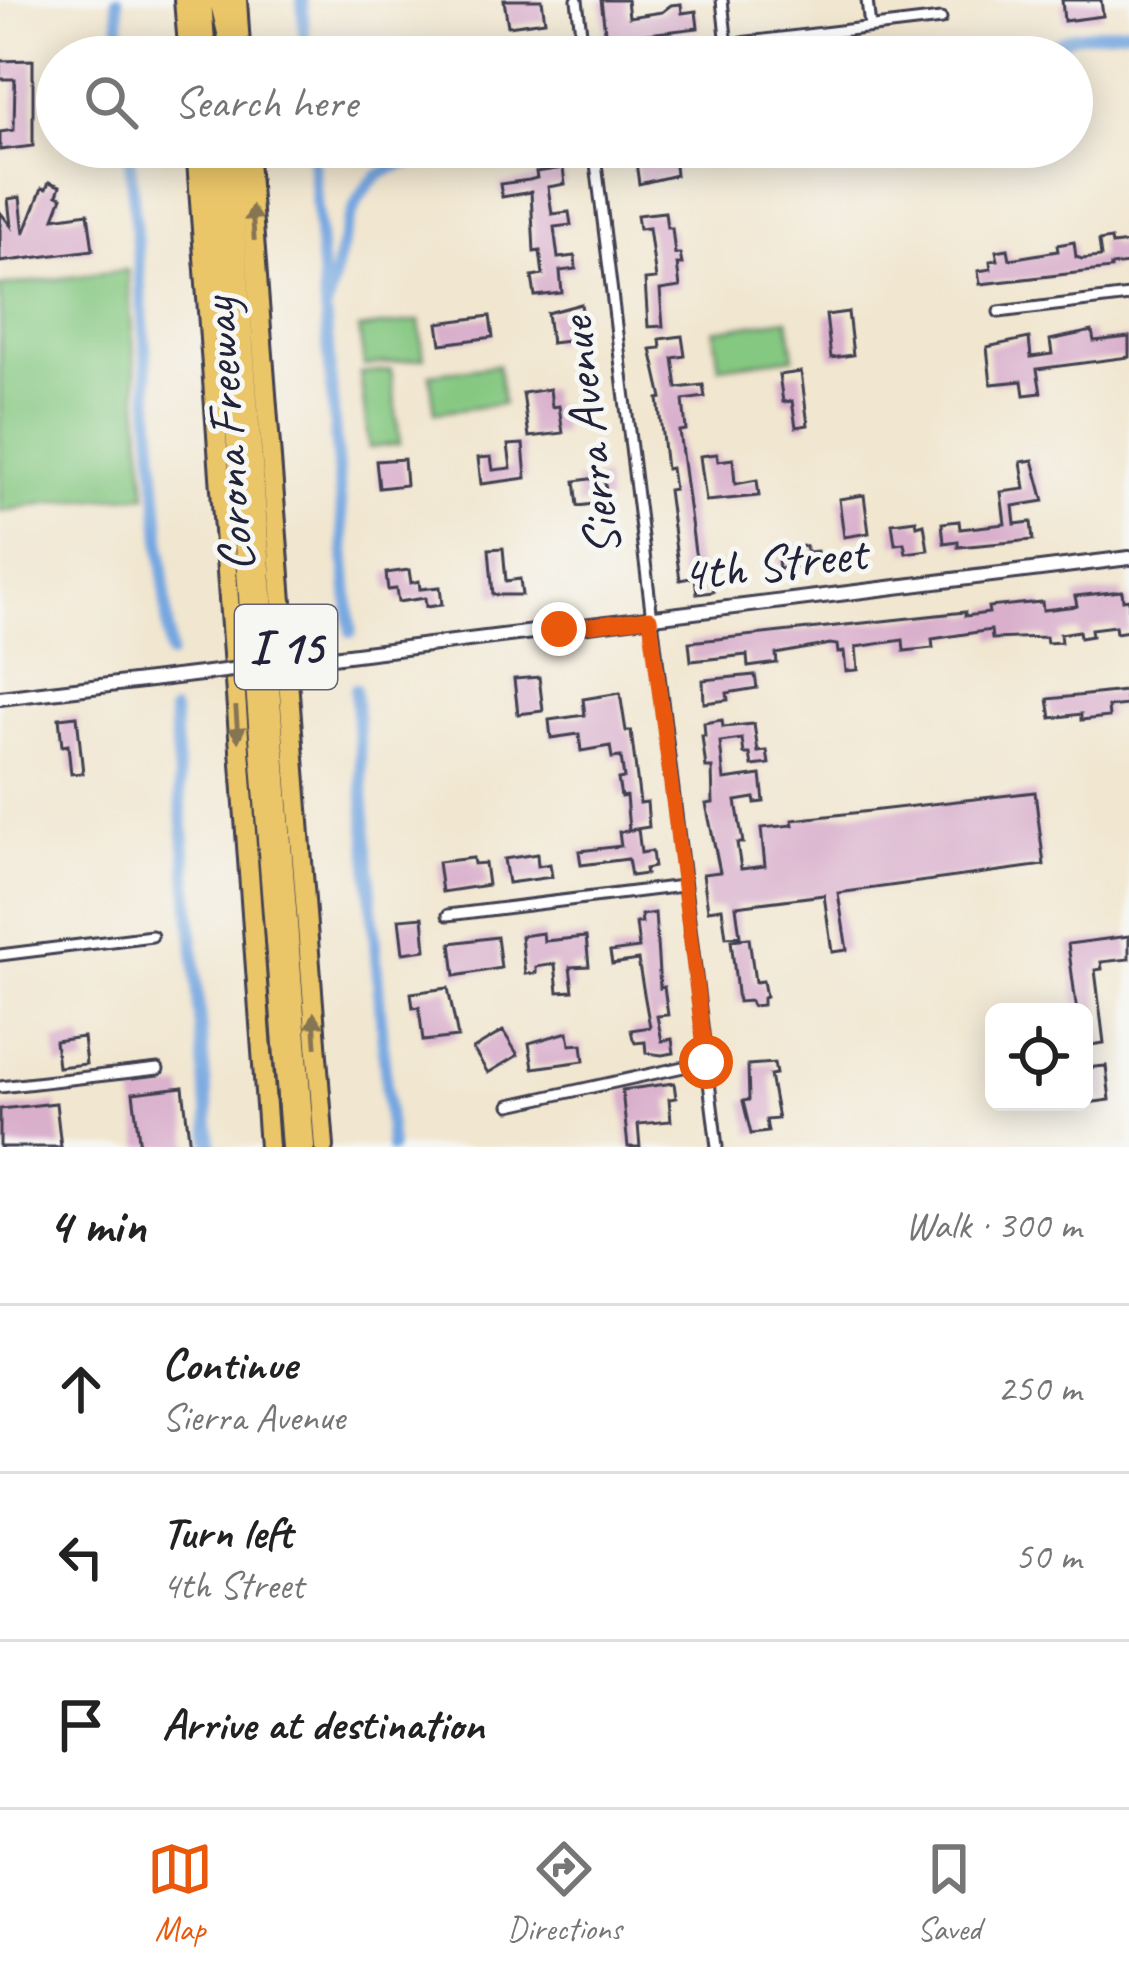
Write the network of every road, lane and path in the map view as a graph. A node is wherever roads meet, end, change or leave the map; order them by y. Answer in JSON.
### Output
{"nodes":[{"id":1,"x":184,"y":0,"type":"edge"},
{"id":2,"x":201,"y":0,"type":"edge"},
{"id":3,"x":219,"y":0,"type":"edge"},
{"id":4,"x":237,"y":0,"type":"edge"},
{"id":5,"x":577,"y":0,"type":"edge"},
{"id":6,"x":722,"y":0,"type":"edge"},
{"id":7,"x":868,"y":0,"type":"edge"},
{"id":8,"x":941,"y":19,"type":"dead end"},
{"id":9,"x":870,"y":27,"type":"junction"},
{"id":10,"x":192,"y":36,"type":"edge"},
{"id":11,"x":198,"y":36,"type":"edge"},
{"id":12,"x":222,"y":36,"type":"edge"},
{"id":13,"x":230,"y":36,"type":"edge"},
{"id":14,"x":237,"y":36,"type":"edge"},
{"id":15,"x":581,"y":36,"type":"edge"},
{"id":16,"x":726,"y":36,"type":"edge"},
{"id":17,"x":802,"y":36,"type":"edge"},
{"id":18,"x":198,"y":168,"type":"edge"},
{"id":19,"x":215,"y":168,"type":"edge"},
{"id":20,"x":231,"y":168,"type":"edge"},
{"id":21,"x":250,"y":168,"type":"edge"},
{"id":22,"x":596,"y":168,"type":"edge"},
{"id":23,"x":1129,"y":296,"type":"edge"},
{"id":24,"x":999,"y":312,"type":"dead end"},
{"id":25,"x":1129,"y":558,"type":"edge"},
{"id":26,"x":650,"y":618,"type":"junction"},
{"id":27,"x":0,"y":698,"type":"edge"},
{"id":28,"x":682,"y":886,"type":"junction"},
{"id":29,"x":448,"y":915,"type":"dead end"},
{"id":30,"x":152,"y":936,"type":"dead end"},
{"id":31,"x":0,"y":955,"type":"edge"},
{"id":32,"x":706,"y":1062,"type":"junction"},
{"id":33,"x":158,"y":1069,"type":"dead end"},
{"id":34,"x":0,"y":1087,"type":"edge"},
{"id":35,"x":510,"y":1105,"type":"dead end"},
{"id":36,"x":269,"y":1147,"type":"edge"},
{"id":37,"x":291,"y":1147,"type":"edge"},
{"id":38,"x":305,"y":1147,"type":"edge"},
{"id":39,"x":323,"y":1147,"type":"edge"},
{"id":40,"x":717,"y":1147,"type":"edge"}],
"edges":[{"from":1,"to":10,"type":"highway"},
{"from":2,"to":11,"type":"highway"},
{"from":3,"to":12,"type":"highway"},
{"from":3,"to":13,"type":"highway"},
{"from":4,"to":14,"type":"highway"},
{"from":5,"to":15,"type":"street"},
{"from":6,"to":16,"type":"street"},
{"from":7,"to":9,"type":"street"},
{"from":8,"to":9,"type":"street"},
{"from":9,"to":17,"type":"street"},
{"from":18,"to":36,"type":"highway","name":"Corona Freeway","number":"I 15","one_way":true},
{"from":19,"to":37,"type":"highway"},
{"from":20,"to":38,"type":"highway"},
{"from":39,"to":21,"type":"highway","name":"Corona Freeway","number":"I 15","one_way":true},
{"from":22,"to":26,"type":"street","name":"Sierra Avenue"},
{"from":23,"to":24,"type":"street"},
{"from":25,"to":26,"type":"street","name":"4th Street"},
{"from":26,"to":27,"type":"street","name":"4th Street","bridge":true},
{"from":26,"to":28,"type":"street","name":"Sierra Avenue"},
{"from":28,"to":29,"type":"street"},
{"from":28,"to":32,"type":"street","name":"Sierra Avenue"},
{"from":30,"to":31,"type":"street"},
{"from":32,"to":35,"type":"street"},
{"from":32,"to":40,"type":"street","name":"Sierra Avenue"},
{"from":33,"to":34,"type":"street"}]}
